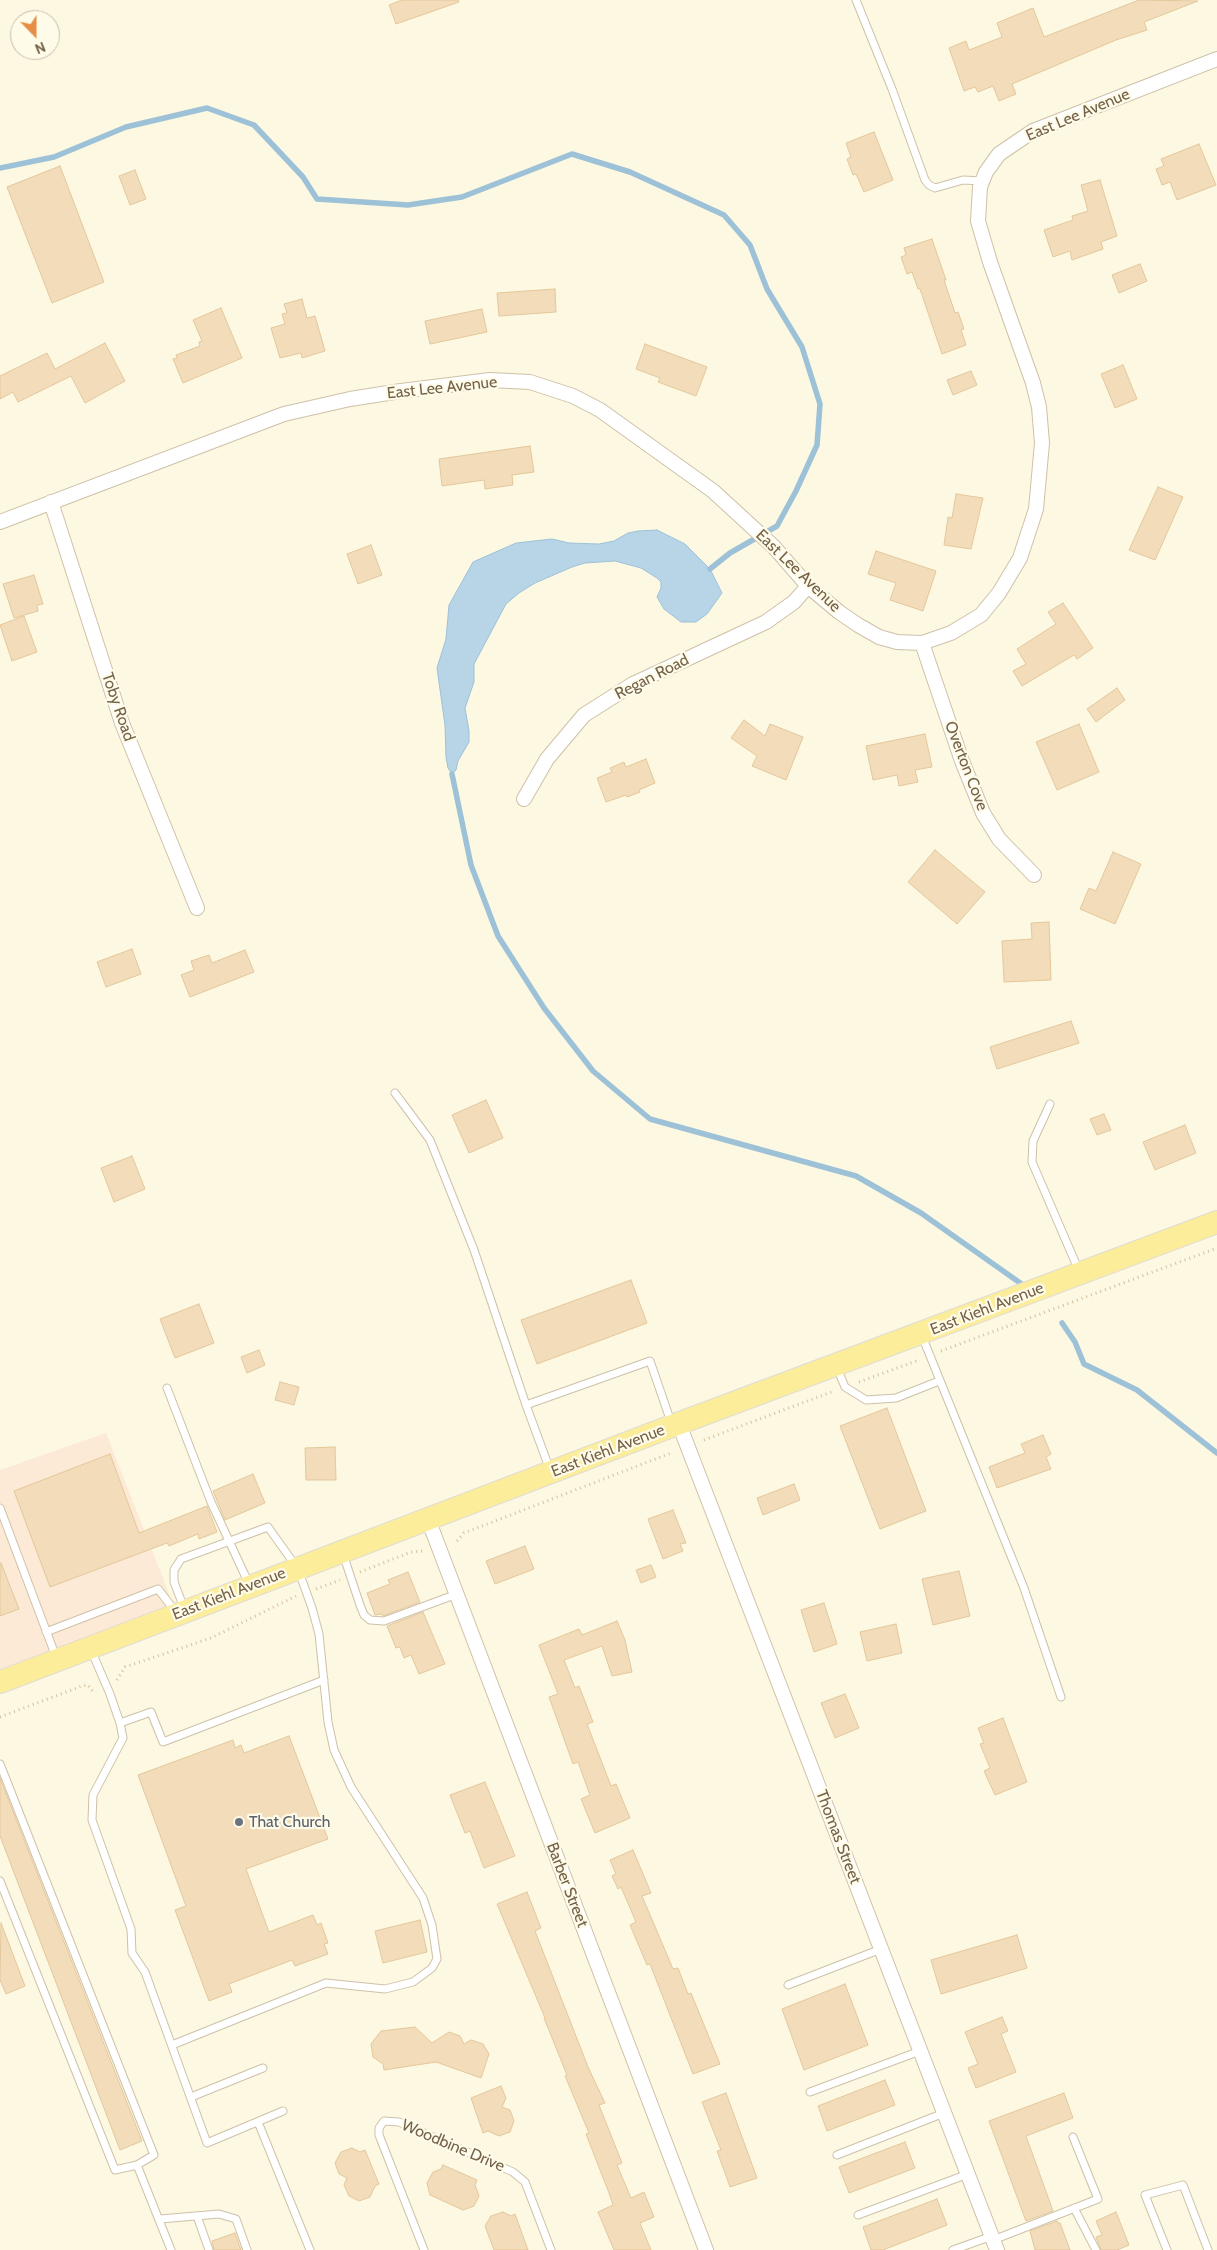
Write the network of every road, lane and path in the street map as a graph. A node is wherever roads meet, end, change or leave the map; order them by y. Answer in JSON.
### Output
{"nodes":[{"id":1,"x":856,"y":0,"type":"edge"},
{"id":2,"x":1217,"y":59,"type":"edge"},
{"id":3,"x":982,"y":181,"type":"junction"},
{"id":4,"x":51,"y":502,"type":"junction"},
{"id":5,"x":0,"y":522,"type":"edge"},
{"id":6,"x":808,"y":586,"type":"junction"},
{"id":7,"x":922,"y":643,"type":"junction"},
{"id":8,"x":524,"y":799,"type":"dead end"},
{"id":9,"x":1034,"y":875,"type":"dead end"},
{"id":10,"x":197,"y":908,"type":"dead end"},
{"id":11,"x":395,"y":1092,"type":"dead end"},
{"id":12,"x":1050,"y":1104,"type":"dead end"},
{"id":13,"x":1217,"y":1222,"type":"edge"},
{"id":14,"x":1217,"y":1248,"type":"edge"},
{"id":15,"x":1080,"y":1274,"type":"junction"},
{"id":16,"x":921,"y":1333,"type":"junction"},
{"id":17,"x":929,"y":1356,"type":"junction"},
{"id":18,"x":836,"y":1365,"type":"junction"},
{"id":19,"x":939,"y":1381,"type":"junction"},
{"id":20,"x":845,"y":1387,"type":"junction"},
{"id":21,"x":167,"y":1388,"type":"dead end"},
{"id":22,"x":526,"y":1406,"type":"junction"},
{"id":23,"x":676,"y":1425,"type":"junction"},
{"id":24,"x":704,"y":1440,"type":"dead end"},
{"id":25,"x":671,"y":1453,"type":"dead end"},
{"id":26,"x":551,"y":1472,"type":"junction"},
{"id":27,"x":0,"y":1508,"type":"edge"},
{"id":28,"x":428,"y":1519,"type":"junction"},
{"id":29,"x":229,"y":1540,"type":"junction"},
{"id":30,"x":457,"y":1541,"type":"dead end"},
{"id":31,"x":343,"y":1552,"type":"junction"},
{"id":32,"x":431,"y":1552,"type":"dead end"},
{"id":33,"x":298,"y":1569,"type":"junction"},
{"id":34,"x":350,"y":1576,"type":"junction"},
{"id":35,"x":250,"y":1587,"type":"junction"},
{"id":36,"x":306,"y":1592,"type":"junction"},
{"id":37,"x":457,"y":1594,"type":"junction"},
{"id":38,"x":181,"y":1613,"type":"junction"},
{"id":39,"x":46,"y":1632,"type":"junction"},
{"id":40,"x":90,"y":1648,"type":"junction"},
{"id":41,"x":57,"y":1660,"type":"junction"},
{"id":42,"x":324,"y":1680,"type":"junction"},
{"id":43,"x":0,"y":1682,"type":"edge"},
{"id":44,"x":110,"y":1694,"type":"junction"},
{"id":45,"x":1061,"y":1697,"type":"dead end"},
{"id":46,"x":0,"y":1717,"type":"edge"},
{"id":47,"x":120,"y":1722,"type":"junction"},
{"id":48,"x":0,"y":1764,"type":"edge"},
{"id":49,"x":0,"y":1882,"type":"edge"},
{"id":50,"x":881,"y":1949,"type":"junction"},
{"id":51,"x":788,"y":1986,"type":"dead end"},
{"id":52,"x":172,"y":2045,"type":"junction"},
{"id":53,"x":920,"y":2050,"type":"junction"},
{"id":54,"x":263,"y":2068,"type":"dead end"},
{"id":55,"x":810,"y":2092,"type":"dead end"},
{"id":56,"x":191,"y":2097,"type":"junction"},
{"id":57,"x":283,"y":2111,"type":"dead end"},
{"id":58,"x":944,"y":2113,"type":"junction"},
{"id":59,"x":258,"y":2122,"type":"junction"},
{"id":60,"x":1073,"y":2137,"type":"dead end"},
{"id":61,"x":837,"y":2155,"type":"dead end"},
{"id":62,"x":137,"y":2165,"type":"junction"},
{"id":63,"x":968,"y":2174,"type":"junction"},
{"id":64,"x":1074,"y":2208,"type":"junction"},
{"id":65,"x":858,"y":2215,"type":"dead end"},
{"id":66,"x":197,"y":2216,"type":"junction"},
{"id":67,"x":160,"y":2219,"type":"junction"},
{"id":68,"x":994,"y":2242,"type":"edge"},
{"id":69,"x":170,"y":2250,"type":"edge"},
{"id":70,"x":209,"y":2250,"type":"edge"},
{"id":71,"x":247,"y":2250,"type":"edge"},
{"id":72,"x":310,"y":2250,"type":"edge"},
{"id":73,"x":424,"y":2250,"type":"edge"},
{"id":74,"x":551,"y":2250,"type":"edge"},
{"id":75,"x":706,"y":2250,"type":"edge"},
{"id":76,"x":953,"y":2250,"type":"edge"},
{"id":77,"x":1096,"y":2250,"type":"edge"},
{"id":78,"x":1167,"y":2250,"type":"edge"},
{"id":79,"x":1208,"y":2250,"type":"edge"}],
"edges":[{"from":1,"to":3,"type":"lane"},
{"from":2,"to":3,"type":"street","name":"East Lee Avenue"},
{"from":3,"to":7,"type":"street","name":"East Lee Avenue"},
{"from":4,"to":5,"type":"street","name":"East Lee Avenue"},
{"from":4,"to":6,"type":"street","name":"East Lee Avenue"},
{"from":4,"to":10,"type":"street","name":"Toby Road"},
{"from":6,"to":7,"type":"street","name":"East Lee Avenue"},
{"from":6,"to":8,"type":"street","name":"Regan Road"},
{"from":7,"to":9,"type":"street","name":"Overton Cove"},
{"from":11,"to":22,"type":"lane"},
{"from":12,"to":15,"type":"lane"},
{"from":13,"to":15,"type":"main road","name":"East Kiehl Avenue"},
{"from":14,"to":17,"type":"path"},
{"from":15,"to":16,"type":"main road","name":"East Kiehl Avenue"},
{"from":16,"to":17,"type":"lane"},
{"from":16,"to":18,"type":"main road","name":"East Kiehl Avenue"},
{"from":17,"to":19,"type":"lane"},
{"from":17,"to":20,"type":"path"},
{"from":18,"to":20,"type":"lane"},
{"from":18,"to":23,"type":"main road","name":"East Kiehl Avenue"},
{"from":19,"to":20,"type":"lane"},
{"from":19,"to":45,"type":"lane"},
{"from":20,"to":24,"type":"path"},
{"from":21,"to":29,"type":"lane"},
{"from":22,"to":23,"type":"lane"},
{"from":22,"to":26,"type":"lane"},
{"from":23,"to":26,"type":"main road","name":"East Kiehl Avenue"},
{"from":23,"to":50,"type":"street","name":"Thomas Street"},
{"from":25,"to":30,"type":"path"},
{"from":26,"to":28,"type":"main road","name":"East Kiehl Avenue"},
{"from":27,"to":39,"type":"lane"},
{"from":28,"to":31,"type":"main road","name":"East Kiehl Avenue"},
{"from":28,"to":37,"type":"street","name":"Barber Street"},
{"from":29,"to":33,"type":"lane"},
{"from":29,"to":35,"type":"lane"},
{"from":29,"to":38,"type":"lane"},
{"from":31,"to":33,"type":"main road","name":"East Kiehl Avenue"},
{"from":31,"to":34,"type":"lane"},
{"from":32,"to":34,"type":"path"},
{"from":33,"to":35,"type":"main road","name":"East Kiehl Avenue"},
{"from":33,"to":36,"type":"lane"},
{"from":34,"to":36,"type":"path"},
{"from":34,"to":37,"type":"lane"},
{"from":35,"to":38,"type":"main road","name":"East Kiehl Avenue"},
{"from":36,"to":42,"type":"lane"},
{"from":36,"to":44,"type":"path"},
{"from":37,"to":75,"type":"street","name":"Barber Street"},
{"from":38,"to":39,"type":"lane"},
{"from":38,"to":40,"type":"main road","name":"East Kiehl Avenue"},
{"from":39,"to":41,"type":"lane"},
{"from":40,"to":41,"type":"main road","name":"East Kiehl Avenue"},
{"from":40,"to":44,"type":"lane"},
{"from":41,"to":43,"type":"main road","name":"East Kiehl Avenue"},
{"from":42,"to":47,"type":"lane"},
{"from":42,"to":52,"type":"lane"},
{"from":44,"to":46,"type":"path"},
{"from":44,"to":47,"type":"lane"},
{"from":47,"to":52,"type":"lane"},
{"from":48,"to":62,"type":"lane"},
{"from":49,"to":62,"type":"lane"},
{"from":50,"to":51,"type":"lane"},
{"from":50,"to":53,"type":"street","name":"Thomas Street"},
{"from":52,"to":56,"type":"lane"},
{"from":53,"to":55,"type":"lane"},
{"from":53,"to":58,"type":"street","name":"Thomas Street"},
{"from":54,"to":56,"type":"lane"},
{"from":56,"to":59,"type":"lane"},
{"from":57,"to":59,"type":"lane"},
{"from":58,"to":61,"type":"lane"},
{"from":58,"to":63,"type":"street","name":"Thomas Street"},
{"from":59,"to":72,"type":"lane"},
{"from":60,"to":64,"type":"lane"},
{"from":62,"to":67,"type":"lane"},
{"from":63,"to":65,"type":"lane"},
{"from":63,"to":68,"type":"street","name":"Thomas Street"},
{"from":64,"to":68,"type":"lane"},
{"from":64,"to":77,"type":"lane"},
{"from":66,"to":67,"type":"lane"},
{"from":66,"to":70,"type":"lane"},
{"from":66,"to":71,"type":"lane"},
{"from":67,"to":69,"type":"lane"},
{"from":68,"to":76,"type":"lane"},
{"from":73,"to":74,"type":"lane","name":"Woodbine Drive"},
{"from":78,"to":79,"type":"lane"}]}
